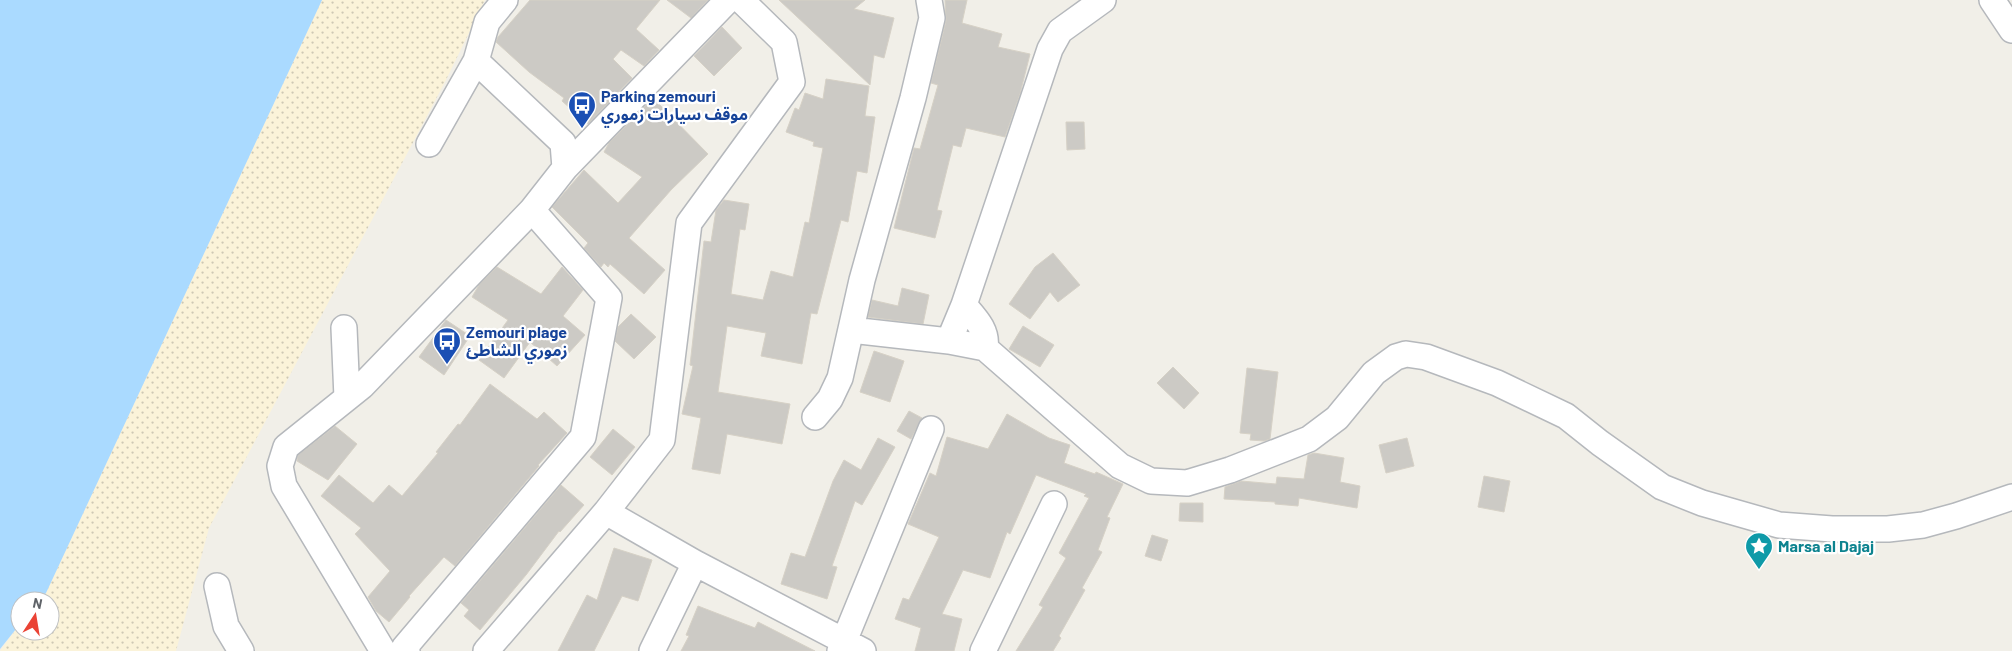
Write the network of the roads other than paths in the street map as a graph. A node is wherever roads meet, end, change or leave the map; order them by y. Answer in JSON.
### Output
{"nodes":[{"id":1,"x":505,"y":0,"type":"edge"},
{"id":2,"x":728,"y":0,"type":"edge"},
{"id":3,"x":741,"y":0,"type":"edge"},
{"id":4,"x":928,"y":0,"type":"edge"},
{"id":5,"x":1103,"y":0,"type":"edge"},
{"id":6,"x":1992,"y":0,"type":"edge"},
{"id":7,"x":2012,"y":30,"type":"edge"},
{"id":8,"x":476,"y":61,"type":"junction"},
{"id":9,"x":429,"y":144,"type":"dead end"},
{"id":10,"x":564,"y":168,"type":"junction"},
{"id":11,"x":532,"y":210,"type":"junction"},
{"id":12,"x":964,"y":305,"type":"junction"},
{"id":13,"x":344,"y":328,"type":"dead end"},
{"id":14,"x":851,"y":330,"type":"junction"},
{"id":15,"x":949,"y":341,"type":"junction"},
{"id":16,"x":985,"y":348,"type":"junction"},
{"id":17,"x":347,"y":398,"type":"junction"},
{"id":18,"x":815,"y":417,"type":"dead end"},
{"id":19,"x":930,"y":429,"type":"dead end"},
{"id":20,"x":2012,"y":497,"type":"edge"},
{"id":21,"x":1054,"y":504,"type":"dead end"},
{"id":22,"x":606,"y":512,"type":"junction"},
{"id":23,"x":695,"y":563,"type":"junction"},
{"id":24,"x":217,"y":586,"type":"dead end"},
{"id":25,"x":849,"y":648,"type":"edge"},
{"id":26,"x":395,"y":650,"type":"edge"},
{"id":27,"x":241,"y":651,"type":"edge"},
{"id":28,"x":486,"y":651,"type":"edge"},
{"id":29,"x":652,"y":651,"type":"edge"},
{"id":30,"x":983,"y":651,"type":"edge"}],
"edges":[{"from":1,"to":8,"type":"street"},
{"from":2,"to":10,"type":"street"},
{"from":3,"to":22,"type":"street"},
{"from":4,"to":14,"type":"street"},
{"from":5,"to":12,"type":"street"},
{"from":6,"to":7,"type":"street"},
{"from":8,"to":9,"type":"street"},
{"from":8,"to":10,"type":"street"},
{"from":10,"to":11,"type":"street"},
{"from":11,"to":17,"type":"street"},
{"from":11,"to":26,"type":"street"},
{"from":12,"to":15,"type":"street"},
{"from":12,"to":16,"type":"street"},
{"from":13,"to":17,"type":"street"},
{"from":14,"to":15,"type":"street"},
{"from":14,"to":18,"type":"street"},
{"from":15,"to":16,"type":"street"},
{"from":16,"to":20,"type":"street"},
{"from":17,"to":26,"type":"street"},
{"from":19,"to":25,"type":"street"},
{"from":21,"to":30,"type":"street"},
{"from":22,"to":23,"type":"street"},
{"from":22,"to":28,"type":"street"},
{"from":23,"to":25,"type":"street"},
{"from":23,"to":29,"type":"street"},
{"from":24,"to":27,"type":"street"}]}
